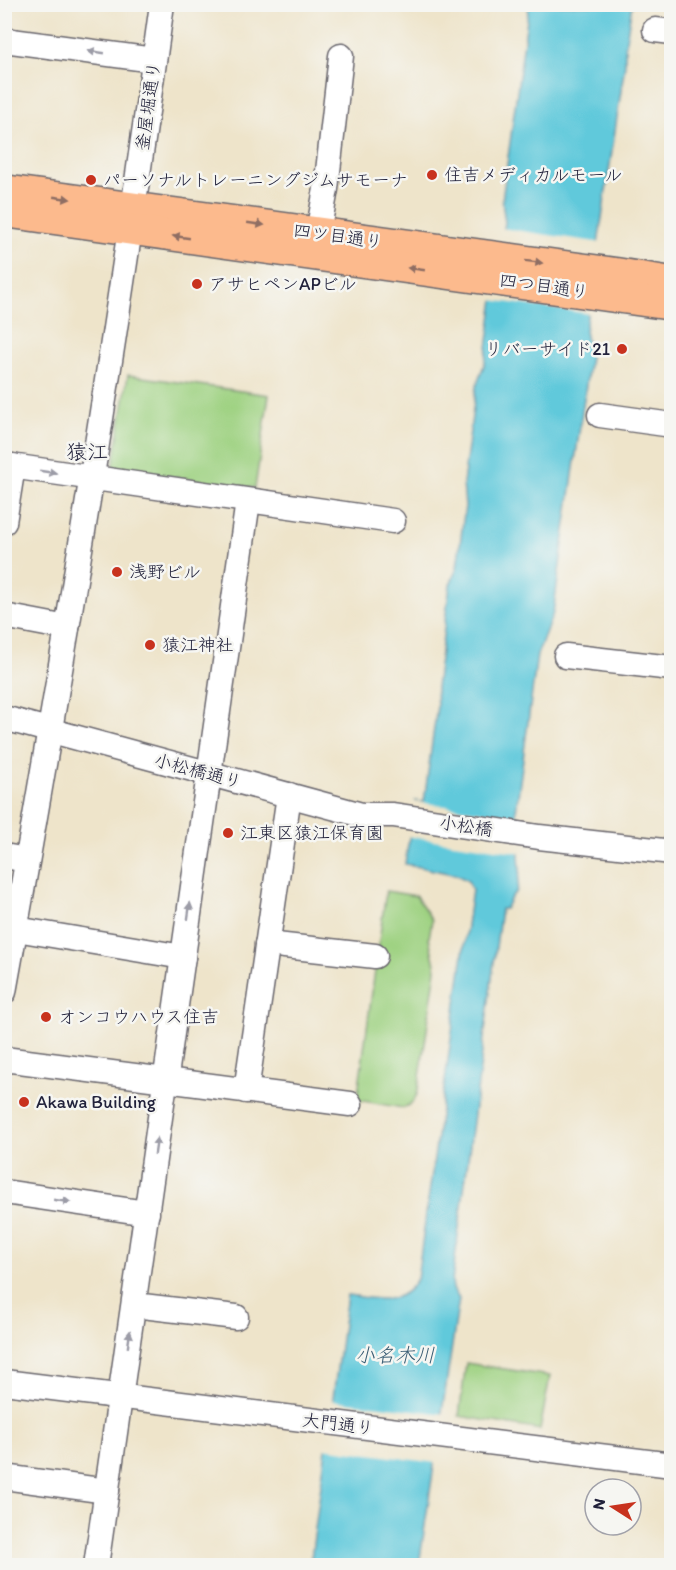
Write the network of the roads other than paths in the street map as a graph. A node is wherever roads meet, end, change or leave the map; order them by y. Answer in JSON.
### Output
{"nodes":[{"id":1,"x":162,"y":4,"type":"edge"},
{"id":2,"x":4,"y":40,"type":"edge"},
{"id":3,"x":341,"y":56,"type":"dead end"},
{"id":4,"x":154,"y":60,"type":"junction"},
{"id":5,"x":4,"y":190,"type":"edge"},
{"id":6,"x":4,"y":212,"type":"edge"},
{"id":7,"x":132,"y":219,"type":"junction"},
{"id":8,"x":318,"y":233,"type":"junction"},
{"id":9,"x":475,"y":266,"type":"junction"},
{"id":10,"x":672,"y":282,"type":"edge"},
{"id":11,"x":615,"y":284,"type":"junction"},
{"id":12,"x":672,"y":305,"type":"edge"},
{"id":13,"x":600,"y":415,"type":"dead end"},
{"id":14,"x":671,"y":424,"type":"edge"},
{"id":15,"x":9,"y":466,"type":"edge"},
{"id":16,"x":91,"y":478,"type":"junction"},
{"id":17,"x":248,"y":501,"type":"junction"},
{"id":18,"x":393,"y":521,"type":"dead end"},
{"id":19,"x":4,"y":522,"type":"edge"},
{"id":20,"x":4,"y":616,"type":"edge"},
{"id":21,"x":67,"y":628,"type":"junction"},
{"id":22,"x":566,"y":656,"type":"dead end"},
{"id":23,"x":672,"y":668,"type":"edge"},
{"id":24,"x":4,"y":718,"type":"edge"},
{"id":25,"x":49,"y":730,"type":"junction"},
{"id":26,"x":208,"y":773,"type":"junction"},
{"id":27,"x":289,"y":795,"type":"junction"},
{"id":28,"x":393,"y":815,"type":"joint"},
{"id":29,"x":672,"y":852,"type":"edge"},
{"id":30,"x":16,"y":858,"type":"edge"},
{"id":31,"x":16,"y":930,"type":"junction"},
{"id":32,"x":267,"y":944,"type":"junction"},
{"id":33,"x":375,"y":956,"type":"dead end"},
{"id":34,"x":183,"y":957,"type":"junction"},
{"id":35,"x":4,"y":992,"type":"edge"},
{"id":36,"x":4,"y":1059,"type":"edge"},
{"id":37,"x":166,"y":1081,"type":"junction"},
{"id":38,"x":246,"y":1091,"type":"junction"},
{"id":39,"x":350,"y":1104,"type":"dead end"},
{"id":40,"x":4,"y":1192,"type":"edge"},
{"id":41,"x":147,"y":1213,"type":"junction"},
{"id":42,"x":135,"y":1305,"type":"junction"},
{"id":43,"x":236,"y":1317,"type":"dead end"},
{"id":44,"x":4,"y":1382,"type":"edge"},
{"id":45,"x":121,"y":1397,"type":"junction"},
{"id":46,"x":672,"y":1465,"type":"edge"},
{"id":47,"x":4,"y":1477,"type":"edge"},
{"id":48,"x":107,"y":1491,"type":"junction"},
{"id":49,"x":96,"y":1566,"type":"edge"}],
"edges":[{"from":1,"to":4,"type":"street","name":"釜屋堀通り"},
{"from":4,"to":2,"type":"street","one_way":true},
{"from":3,"to":8,"type":"street"},
{"from":4,"to":7,"type":"street","name":"釜屋堀通り"},
{"from":5,"to":7,"type":"main road","name":"四ツ目通り","one_way":true},
{"from":6,"to":7,"type":"main road","name":"四ツ目通り"},
{"from":7,"to":8,"type":"main road","name":"四ツ目通り","one_way":true},
{"from":9,"to":7,"type":"main road","name":"四ツ目通り","one_way":true},
{"from":7,"to":16,"type":"street","name":"釜屋堀通り"},
{"from":8,"to":9,"type":"main road","name":"四ツ目通り"},
{"from":9,"to":11,"type":"main road","name":"四ツ目通り"},
{"from":10,"to":11,"type":"main road","name":"四ツ目通り"},
{"from":11,"to":12,"type":"main road","name":"四ツ目通り"},
{"from":13,"to":14,"type":"street"},
{"from":15,"to":16,"type":"street","one_way":true},
{"from":15,"to":19,"type":"street"},
{"from":16,"to":17,"type":"street"},
{"from":16,"to":21,"type":"street","name":"釜屋堀通り"},
{"from":17,"to":18,"type":"street"},
{"from":17,"to":26,"type":"street"},
{"from":20,"to":21,"type":"street"},
{"from":21,"to":25,"type":"street","name":"釜屋堀通り"},
{"from":22,"to":23,"type":"street"},
{"from":24,"to":25,"type":"street","name":"小松橋通り"},
{"from":25,"to":26,"type":"street","name":"小松橋通り"},
{"from":25,"to":30,"type":"street","name":"釜屋堀通り"},
{"from":26,"to":27,"type":"street","name":"小松橋通り"},
{"from":34,"to":26,"type":"street","one_way":true},
{"from":27,"to":28,"type":"street","name":"小松橋通り"},
{"from":27,"to":32,"type":"street"},
{"from":28,"to":29,"type":"street","name":"小松橋"},
{"from":30,"to":31,"type":"street","name":"釜屋堀通り"},
{"from":31,"to":34,"type":"street"},
{"from":31,"to":35,"type":"street","name":"釜屋堀通り"},
{"from":32,"to":33,"type":"street"},
{"from":32,"to":38,"type":"street"},
{"from":34,"to":37,"type":"street"},
{"from":36,"to":37,"type":"street"},
{"from":37,"to":38,"type":"street"},
{"from":41,"to":37,"type":"street","one_way":true},
{"from":38,"to":39,"type":"street"},
{"from":40,"to":41,"type":"street","one_way":true},
{"from":41,"to":42,"type":"street"},
{"from":42,"to":43,"type":"street"},
{"from":45,"to":42,"type":"street","one_way":true},
{"from":44,"to":45,"type":"street","name":"大門通り"},
{"from":45,"to":46,"type":"street","name":"大門通り"},
{"from":45,"to":48,"type":"street"},
{"from":47,"to":48,"type":"street"},
{"from":48,"to":49,"type":"street"}]}
